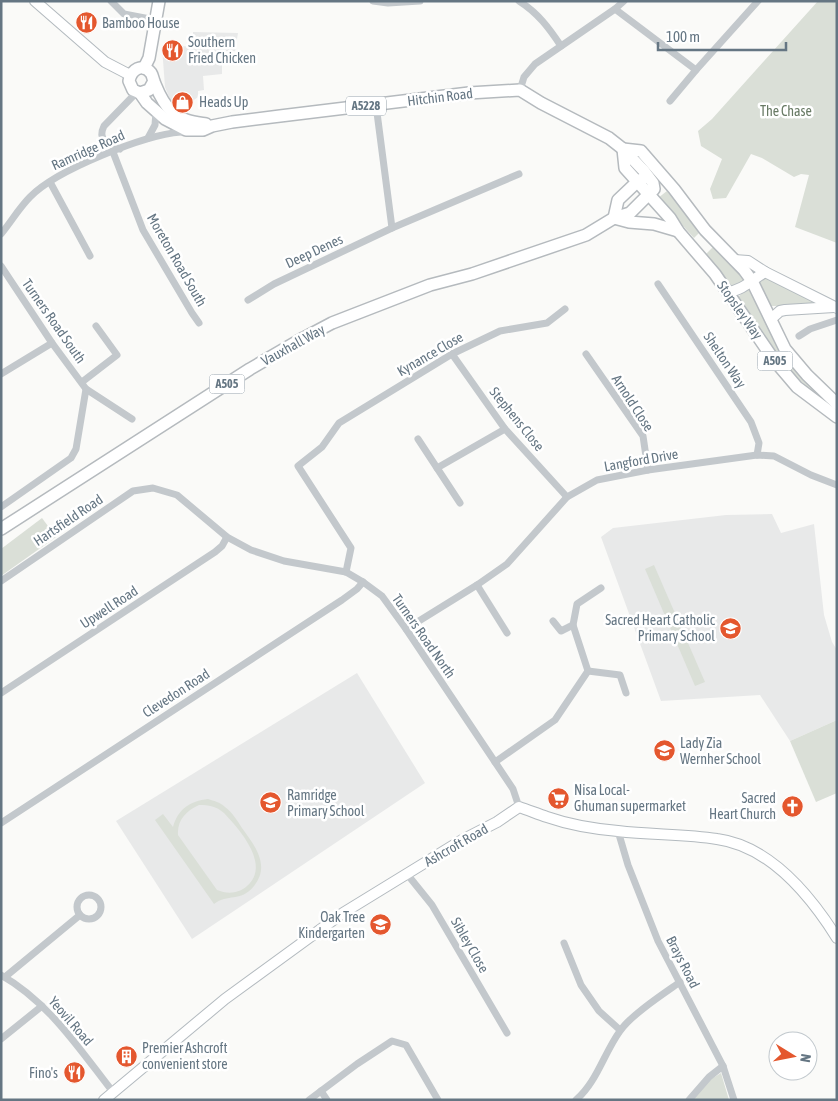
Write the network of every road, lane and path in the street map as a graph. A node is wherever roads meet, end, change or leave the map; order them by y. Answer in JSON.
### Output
{"nodes":[{"id":1,"x":35,"y":1,"type":"edge"},
{"id":2,"x":110,"y":1,"type":"edge"},
{"id":3,"x":159,"y":1,"type":"edge"},
{"id":4,"x":373,"y":1,"type":"edge"},
{"id":5,"x":420,"y":1,"type":"edge"},
{"id":6,"x":519,"y":1,"type":"edge"},
{"id":7,"x":624,"y":1,"type":"edge"},
{"id":8,"x":758,"y":1,"type":"edge"},
{"id":9,"x":615,"y":9,"type":"junction"},
{"id":10,"x":154,"y":20,"type":"junction"},
{"id":11,"x":562,"y":46,"type":"junction"},
{"id":12,"x":144,"y":68,"type":"junction"},
{"id":13,"x":696,"y":70,"type":"junction"},
{"id":14,"x":130,"y":75,"type":"junction"},
{"id":15,"x":154,"y":81,"type":"junction"},
{"id":16,"x":520,"y":90,"type":"junction"},
{"id":17,"x":139,"y":92,"type":"junction"},
{"id":18,"x":670,"y":101,"type":"dead end"},
{"id":19,"x":376,"y":105,"type":"junction"},
{"id":20,"x":156,"y":112,"type":"junction"},
{"id":21,"x":212,"y":126,"type":"junction"},
{"id":22,"x":186,"y":130,"type":"junction"},
{"id":23,"x":148,"y":138,"type":"junction"},
{"id":24,"x":623,"y":149,"type":"junction"},
{"id":25,"x":116,"y":150,"type":"junction"},
{"id":26,"x":519,"y":174,"type":"dead end"},
{"id":27,"x":643,"y":179,"type":"junction"},
{"id":28,"x":667,"y":180,"type":"junction"},
{"id":29,"x":50,"y":182,"type":"junction"},
{"id":30,"x":650,"y":195,"type":"junction"},
{"id":31,"x":614,"y":218,"type":"junction"},
{"id":32,"x":392,"y":228,"type":"junction"},
{"id":33,"x":678,"y":231,"type":"junction"},
{"id":34,"x":1,"y":234,"type":"edge"},
{"id":35,"x":90,"y":256,"type":"dead end"},
{"id":36,"x":734,"y":260,"type":"junction"},
{"id":37,"x":1,"y":266,"type":"edge"},
{"id":38,"x":765,"y":272,"type":"junction"},
{"id":39,"x":752,"y":280,"type":"junction"},
{"id":40,"x":658,"y":284,"type":"dead end"},
{"id":41,"x":728,"y":292,"type":"junction"},
{"id":42,"x":248,"y":300,"type":"dead end"},
{"id":43,"x":836,"y":308,"type":"edge"},
{"id":44,"x":565,"y":309,"type":"dead end"},
{"id":45,"x":770,"y":319,"type":"junction"},
{"id":46,"x":837,"y":320,"type":"edge"},
{"id":47,"x":199,"y":323,"type":"dead end"},
{"id":48,"x":96,"y":326,"type":"dead end"},
{"id":49,"x":799,"y":336,"type":"dead end"},
{"id":50,"x":52,"y":343,"type":"junction"},
{"id":51,"x":452,"y":354,"type":"junction"},
{"id":52,"x":586,"y":354,"type":"dead end"},
{"id":53,"x":1,"y":374,"type":"edge"},
{"id":54,"x":84,"y":386,"type":"junction"},
{"id":55,"x":837,"y":404,"type":"edge"},
{"id":56,"x":837,"y":418,"type":"edge"},
{"id":57,"x":132,"y":419,"type":"dead end"},
{"id":58,"x":505,"y":429,"type":"junction"},
{"id":59,"x":418,"y":439,"type":"dead end"},
{"id":60,"x":757,"y":455,"type":"junction"},
{"id":61,"x":437,"y":468,"type":"junction"},
{"id":62,"x":648,"y":470,"type":"junction"},
{"id":63,"x":837,"y":484,"type":"edge"},
{"id":64,"x":153,"y":488,"type":"joint"},
{"id":65,"x":567,"y":497,"type":"junction"},
{"id":66,"x":460,"y":503,"type":"dead end"},
{"id":67,"x":1,"y":507,"type":"edge"},
{"id":68,"x":1,"y":529,"type":"edge"},
{"id":69,"x":227,"y":537,"type":"junction"},
{"id":70,"x":346,"y":572,"type":"junction"},
{"id":71,"x":1,"y":581,"type":"edge"},
{"id":72,"x":363,"y":582,"type":"junction"},
{"id":73,"x":477,"y":586,"type":"junction"},
{"id":74,"x":601,"y":588,"type":"dead end"},
{"id":75,"x":553,"y":621,"type":"dead end"},
{"id":76,"x":573,"y":625,"type":"junction"},
{"id":77,"x":406,"y":629,"type":"junction"},
{"id":78,"x":507,"y":633,"type":"dead end"},
{"id":79,"x":588,"y":671,"type":"junction"},
{"id":80,"x":1,"y":693,"type":"edge"},
{"id":81,"x":626,"y":693,"type":"dead end"},
{"id":82,"x":495,"y":762,"type":"junction"},
{"id":83,"x":519,"y":807,"type":"junction"},
{"id":84,"x":1,"y":822,"type":"edge"},
{"id":85,"x":618,"y":831,"type":"junction"},
{"id":86,"x":407,"y":874,"type":"junction"},
{"id":87,"x":80,"y":915,"type":"dead end"},
{"id":88,"x":837,"y":938,"type":"edge"},
{"id":89,"x":564,"y":943,"type":"dead end"},
{"id":90,"x":3,"y":976,"type":"edge"},
{"id":91,"x":680,"y":982,"type":"junction"},
{"id":92,"x":42,"y":1006,"type":"junction"},
{"id":93,"x":620,"y":1030,"type":"junction"},
{"id":94,"x":507,"y":1033,"type":"dead end"},
{"id":95,"x":1,"y":1039,"type":"edge"},
{"id":96,"x":723,"y":1066,"type":"junction"},
{"id":97,"x":321,"y":1091,"type":"junction"},
{"id":98,"x":112,"y":1092,"type":"junction"},
{"id":99,"x":104,"y":1100,"type":"edge"},
{"id":100,"x":310,"y":1100,"type":"edge"},
{"id":101,"x":327,"y":1100,"type":"edge"},
{"id":102,"x":438,"y":1100,"type":"edge"},
{"id":103,"x":576,"y":1100,"type":"edge"},
{"id":104,"x":689,"y":1100,"type":"edge"},
{"id":105,"x":734,"y":1100,"type":"edge"}],
"edges":[{"from":1,"to":14,"type":"street"},
{"from":2,"to":10,"type":"street"},
{"from":3,"to":10,"type":"main road"},
{"from":4,"to":5,"type":"street"},
{"from":6,"to":11,"type":"street"},
{"from":7,"to":9,"type":"street"},
{"from":8,"to":13,"type":"street"},
{"from":9,"to":11,"type":"street"},
{"from":9,"to":13,"type":"street"},
{"from":10,"to":12,"type":"main road"},
{"from":11,"to":16,"type":"street"},
{"from":12,"to":14,"type":"main road"},
{"from":12,"to":15,"type":"main road"},
{"from":13,"to":18,"type":"street"},
{"from":14,"to":17,"type":"main road"},
{"from":15,"to":17,"type":"main road"},
{"from":15,"to":21,"type":"main road","name":"Hitchin Road","number":"A5228"},
{"from":16,"to":19,"type":"main road","name":"Hitchin Road","number":"A5228"},
{"from":16,"to":24,"type":"main road"},
{"from":17,"to":20,"type":"main road"},
{"from":17,"to":25,"type":"street"},
{"from":19,"to":21,"type":"main road","name":"Hitchin Road","number":"A5228"},
{"from":19,"to":32,"type":"street"},
{"from":20,"to":22,"type":"main road"},
{"from":20,"to":23,"type":"street"},
{"from":21,"to":22,"type":"main road","name":"Hitchin Road","number":"A5228"},
{"from":22,"to":23,"type":"street","name":"Ramridge Road"},
{"from":23,"to":25,"type":"street","name":"Ramridge Road"},
{"from":24,"to":27,"type":"main road"},
{"from":24,"to":28,"type":"main road"},
{"from":25,"to":29,"type":"street","name":"Ramridge Road"},
{"from":25,"to":47,"type":"street","name":"Moreton Road South"},
{"from":26,"to":32,"type":"street","name":"Deep Denes"},
{"from":27,"to":28,"type":"main road"},
{"from":27,"to":30,"type":"main road"},
{"from":27,"to":31,"type":"main road"},
{"from":28,"to":36,"type":"main road","name":"Stopsley Way","number":"A505"},
{"from":29,"to":34,"type":"street","name":"Ramridge Road"},
{"from":29,"to":35,"type":"street"},
{"from":30,"to":31,"type":"main road","name":"Vauxhall Way"},
{"from":30,"to":33,"type":"main road","name":"Stopsley Way","number":"A505"},
{"from":31,"to":33,"type":"main road"},
{"from":31,"to":68,"type":"main road","name":"Vauxhall Way","number":"A505"},
{"from":32,"to":42,"type":"street","name":"Deep Denes"},
{"from":33,"to":41,"type":"main road","name":"Stopsley Way","number":"A505"},
{"from":36,"to":38,"type":"street"},
{"from":36,"to":39,"type":"main road","name":"Stopsley Way","number":"A505"},
{"from":37,"to":50,"type":"street","name":"Turners Road South"},
{"from":38,"to":39,"type":"street"},
{"from":38,"to":43,"type":"street"},
{"from":39,"to":41,"type":"street"},
{"from":39,"to":45,"type":"main road","name":"Stopsley Way","number":"A505"},
{"from":40,"to":60,"type":"street","name":"Shelton Way"},
{"from":41,"to":56,"type":"main road","name":"Stopsley Way","number":"A505"},
{"from":43,"to":45,"type":"street"},
{"from":44,"to":51,"type":"street","name":"Kynance Close"},
{"from":45,"to":55,"type":"main road","name":"Stopsley Way","number":"A505"},
{"from":46,"to":49,"type":"street"},
{"from":48,"to":54,"type":"street"},
{"from":50,"to":53,"type":"street"},
{"from":50,"to":54,"type":"street","name":"Turners Road South"},
{"from":51,"to":58,"type":"street","name":"Stephens Close"},
{"from":51,"to":70,"type":"street","name":"Kynance Close"},
{"from":52,"to":62,"type":"street","name":"Arnold Close"},
{"from":54,"to":57,"type":"street","name":"Turners Road South"},
{"from":54,"to":67,"type":"street"},
{"from":58,"to":61,"type":"street"},
{"from":58,"to":65,"type":"street","name":"Stephens Close"},
{"from":59,"to":61,"type":"street"},
{"from":60,"to":62,"type":"street","name":"Langford Drive"},
{"from":60,"to":63,"type":"street","name":"Langford Drive"},
{"from":61,"to":66,"type":"street"},
{"from":62,"to":65,"type":"street","name":"Langford Drive"},
{"from":64,"to":69,"type":"street","name":"Turners Road North"},
{"from":64,"to":71,"type":"street","name":"Hartsfield Road"},
{"from":65,"to":73,"type":"street","name":"Langford Drive"},
{"from":69,"to":70,"type":"street","name":"Turners Road North"},
{"from":69,"to":80,"type":"street","name":"Upwell Road"},
{"from":70,"to":72,"type":"street","name":"Turners Road North"},
{"from":72,"to":77,"type":"street","name":"Turners Road North"},
{"from":72,"to":84,"type":"street","name":"Clevedon Road"},
{"from":73,"to":77,"type":"street","name":"Langford Drive"},
{"from":73,"to":78,"type":"street"},
{"from":74,"to":76,"type":"street"},
{"from":75,"to":76,"type":"street"},
{"from":76,"to":79,"type":"street"},
{"from":77,"to":82,"type":"street","name":"Turners Road North"},
{"from":79,"to":81,"type":"street"},
{"from":79,"to":82,"type":"street"},
{"from":82,"to":83,"type":"street","name":"Turners Road North"},
{"from":83,"to":85,"type":"street"},
{"from":83,"to":86,"type":"street","name":"Ashcroft Road"},
{"from":85,"to":88,"type":"street"},
{"from":85,"to":91,"type":"street","name":"Brays Road"},
{"from":86,"to":94,"type":"street","name":"Sibley Close"},
{"from":86,"to":98,"type":"street","name":"Ashcroft Road"},
{"from":87,"to":90,"type":"street"},
{"from":89,"to":93,"type":"street"},
{"from":90,"to":92,"type":"street","name":"Yeovil Road"},
{"from":91,"to":93,"type":"street"},
{"from":91,"to":96,"type":"street","name":"Brays Road"},
{"from":92,"to":95,"type":"street"},
{"from":92,"to":98,"type":"street","name":"Yeovil Road"},
{"from":93,"to":103,"type":"street"},
{"from":96,"to":104,"type":"street"},
{"from":96,"to":105,"type":"street","name":"Brays Road"},
{"from":97,"to":100,"type":"street"},
{"from":97,"to":101,"type":"street"},
{"from":97,"to":102,"type":"street"},
{"from":98,"to":99,"type":"street","name":"Ashcroft Road"}]}
